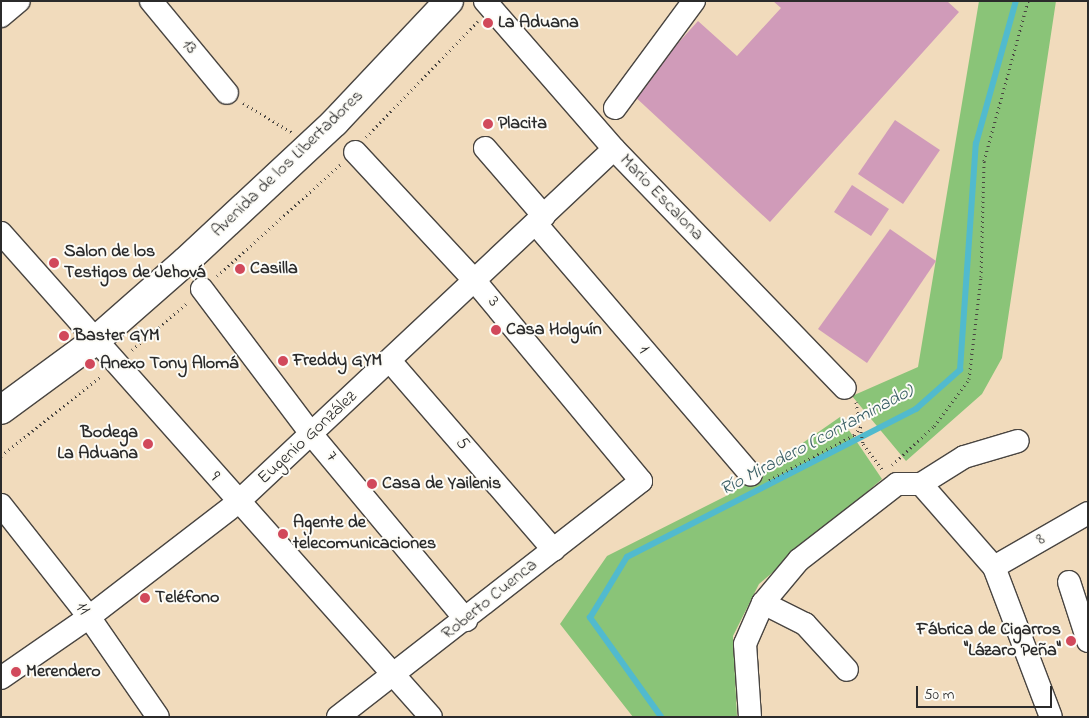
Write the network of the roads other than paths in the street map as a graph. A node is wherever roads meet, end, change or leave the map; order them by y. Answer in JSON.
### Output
{"nodes":[{"id":1,"x":19,"y":1,"type":"edge"},
{"id":2,"x":151,"y":1,"type":"edge"},
{"id":3,"x":449,"y":1,"type":"edge"},
{"id":4,"x":694,"y":1,"type":"edge"},
{"id":5,"x":488,"y":5,"type":"edge"},
{"id":6,"x":1,"y":16,"type":"edge"},
{"id":7,"x":227,"y":94,"type":"road end"},
{"id":8,"x":615,"y":108,"type":"dead end"},
{"id":9,"x":485,"y":148,"type":"dead end"},
{"id":10,"x":614,"y":149,"type":"junction"},
{"id":11,"x":355,"y":152,"type":"road end"},
{"id":12,"x":540,"y":220,"type":"junction"},
{"id":13,"x":1,"y":233,"type":"edge"},
{"id":14,"x":475,"y":281,"type":"junction"},
{"id":15,"x":202,"y":289,"type":"road end"},
{"id":16,"x":95,"y":341,"type":"junction"},
{"id":17,"x":390,"y":361,"type":"junction"},
{"id":18,"x":844,"y":388,"type":"dead end"},
{"id":19,"x":1,"y":410,"type":"edge"},
{"id":20,"x":312,"y":435,"type":"junction"},
{"id":21,"x":1018,"y":441,"type":"dead end"},
{"id":22,"x":751,"y":475,"type":"road end"},
{"id":23,"x":641,"y":481,"type":"joint"},
{"id":24,"x":921,"y":484,"type":"junction"},
{"id":25,"x":238,"y":503,"type":"junction"},
{"id":26,"x":1,"y":505,"type":"edge"},
{"id":27,"x":1088,"y":513,"type":"edge"},
{"id":28,"x":554,"y":550,"type":"junction"},
{"id":29,"x":994,"y":567,"type":"junction"},
{"id":30,"x":1068,"y":582,"type":"dead end"},
{"id":31,"x":763,"y":603,"type":"junction"},
{"id":32,"x":89,"y":617,"type":"junction"},
{"id":33,"x":466,"y":620,"type":"junction"},
{"id":34,"x":1088,"y":641,"type":"edge"},
{"id":35,"x":847,"y":670,"type":"dead end"},
{"id":36,"x":395,"y":675,"type":"junction"},
{"id":37,"x":1,"y":678,"type":"edge"},
{"id":38,"x":158,"y":717,"type":"edge"},
{"id":39,"x":338,"y":717,"type":"edge"},
{"id":40,"x":431,"y":717,"type":"edge"},
{"id":41,"x":750,"y":717,"type":"edge"},
{"id":42,"x":1051,"y":717,"type":"edge"}],
"edges":[{"from":1,"to":6,"type":"street"},
{"from":2,"to":7,"type":"street","name":"13"},
{"from":3,"to":16,"type":"main road","name":"Avenida de los Libertadores"},
{"from":4,"to":8,"type":"street"},
{"from":5,"to":10,"type":"street","name":"Mario Escalona"},
{"from":9,"to":12,"type":"street","name":"1"},
{"from":10,"to":12,"type":"street","name":"Eugenio González"},
{"from":10,"to":18,"type":"street","name":"Mario Escalona"},
{"from":11,"to":14,"type":"street","name":"3"},
{"from":12,"to":14,"type":"street","name":"Eugenio González"},
{"from":12,"to":22,"type":"street","name":"1"},
{"from":13,"to":16,"type":"street","name":"9"},
{"from":14,"to":17,"type":"street","name":"Eugenio González"},
{"from":14,"to":23,"type":"street","name":"3"},
{"from":15,"to":20,"type":"street","name":"7"},
{"from":16,"to":19,"type":"main road","name":"Avenida de los Libertadores"},
{"from":16,"to":25,"type":"street","name":"9"},
{"from":17,"to":20,"type":"street","name":"Eugenio González"},
{"from":17,"to":28,"type":"street","name":"5"},
{"from":20,"to":25,"type":"street","name":"Eugenio González"},
{"from":20,"to":33,"type":"street","name":"7"},
{"from":21,"to":24,"type":"street"},
{"from":23,"to":28,"type":"street","name":"Roberto Cuenca"},
{"from":24,"to":29,"type":"street"},
{"from":24,"to":31,"type":"street"},
{"from":25,"to":32,"type":"street","name":"Eugenio González"},
{"from":25,"to":36,"type":"street","name":"9"},
{"from":26,"to":32,"type":"street","name":"11"},
{"from":27,"to":29,"type":"street","name":"8"},
{"from":28,"to":33,"type":"street","name":"Roberto Cuenca"},
{"from":29,"to":42,"type":"street"},
{"from":30,"to":34,"type":"street"},
{"from":31,"to":35,"type":"street"},
{"from":31,"to":41,"type":"street"},
{"from":32,"to":37,"type":"street","name":"Eugenio González"},
{"from":32,"to":38,"type":"street","name":"11"},
{"from":33,"to":36,"type":"street","name":"Roberto Cuenca"},
{"from":36,"to":39,"type":"street","name":"Roberto Cuenca"},
{"from":36,"to":40,"type":"street","name":"9"}]}
